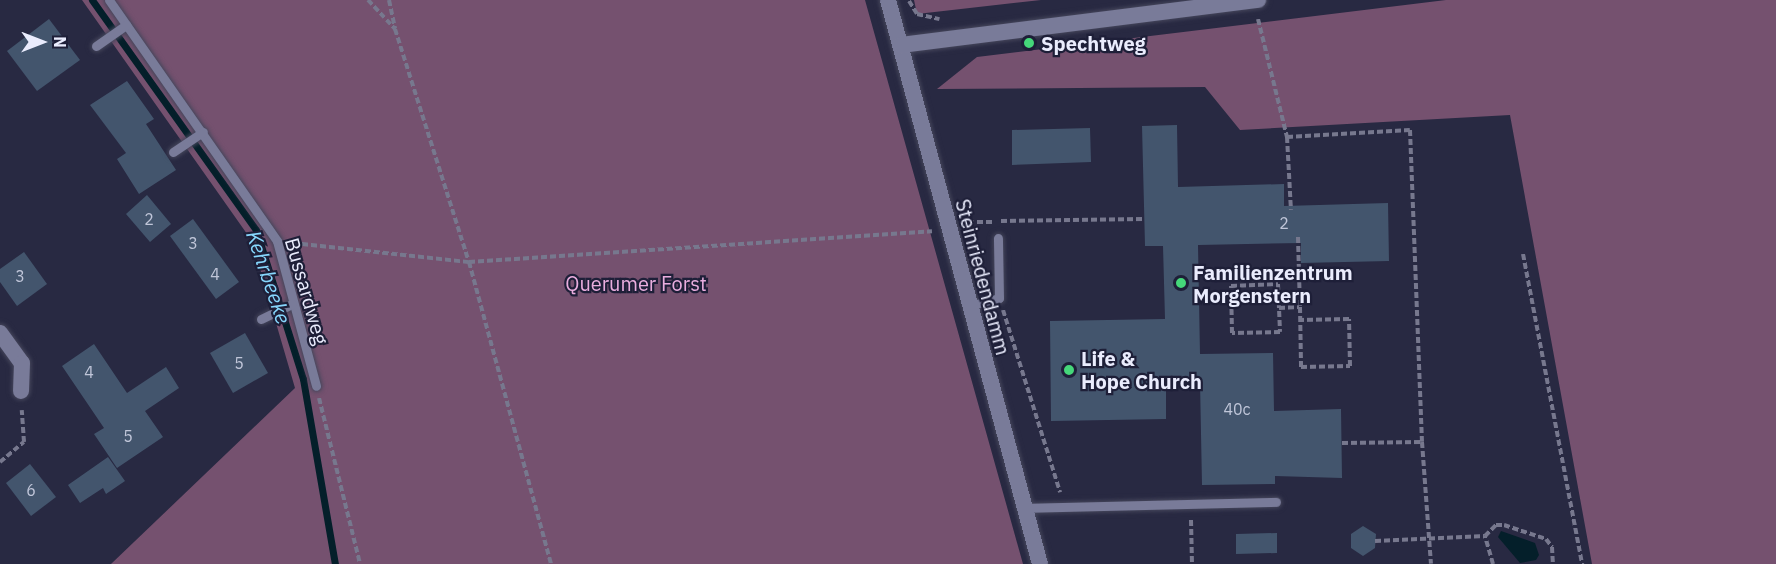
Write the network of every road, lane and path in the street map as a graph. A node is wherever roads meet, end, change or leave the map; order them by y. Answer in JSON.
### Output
{"nodes":[{"id":1,"x":109,"y":0,"type":"edge"},
{"id":2,"x":368,"y":0,"type":"edge"},
{"id":3,"x":389,"y":0,"type":"edge"},
{"id":4,"x":888,"y":0,"type":"edge"},
{"id":5,"x":1258,"y":0,"type":"edge"},
{"id":6,"x":1254,"y":1,"type":"edge"},
{"id":7,"x":126,"y":25,"type":"junction"},
{"id":8,"x":395,"y":29,"type":"junction"},
{"id":9,"x":901,"y":45,"type":"junction"},
{"id":10,"x":96,"y":46,"type":"dead end"},
{"id":11,"x":203,"y":132,"type":"junction"},
{"id":12,"x":1287,"y":137,"type":"junction"},
{"id":13,"x":173,"y":152,"type":"dead end"},
{"id":14,"x":1291,"y":210,"type":"dead end"},
{"id":15,"x":1144,"y":219,"type":"dead end"},
{"id":16,"x":948,"y":228,"type":"junction"},
{"id":17,"x":1298,"y":237,"type":"dead end"},
{"id":18,"x":998,"y":238,"type":"dead end"},
{"id":19,"x":277,"y":241,"type":"junction"},
{"id":20,"x":1523,"y":254,"type":"dead end"},
{"id":21,"x":469,"y":262,"type":"junction"},
{"id":22,"x":999,"y":298,"type":"junction"},
{"id":23,"x":292,"y":304,"type":"junction"},
{"id":24,"x":969,"y":306,"type":"junction"},
{"id":25,"x":1300,"y":307,"type":"junction"},
{"id":26,"x":1279,"y":308,"type":"junction"},
{"id":27,"x":261,"y":319,"type":"dead end"},
{"id":28,"x":1300,"y":320,"type":"junction"},
{"id":29,"x":0,"y":333,"type":"edge"},
{"id":30,"x":316,"y":386,"type":"joint"},
{"id":31,"x":21,"y":391,"type":"joint"},
{"id":32,"x":1422,"y":442,"type":"junction"},
{"id":33,"x":1342,"y":443,"type":"dead end"},
{"id":34,"x":0,"y":462,"type":"edge"},
{"id":35,"x":1276,"y":502,"type":"dead end"},
{"id":36,"x":1190,"y":504,"type":"junction"},
{"id":37,"x":1025,"y":508,"type":"junction"},
{"id":38,"x":1065,"y":508,"type":"junction"},
{"id":39,"x":1485,"y":536,"type":"junction"},
{"id":40,"x":1429,"y":539,"type":"junction"},
{"id":41,"x":1376,"y":541,"type":"dead end"},
{"id":42,"x":360,"y":564,"type":"edge"},
{"id":43,"x":551,"y":564,"type":"edge"},
{"id":44,"x":1040,"y":564,"type":"edge"},
{"id":45,"x":1192,"y":564,"type":"edge"},
{"id":46,"x":1431,"y":564,"type":"edge"},
{"id":47,"x":1493,"y":564,"type":"edge"},
{"id":48,"x":1553,"y":564,"type":"edge"},
{"id":49,"x":1582,"y":564,"type":"edge"}],
"edges":[{"from":1,"to":7,"type":"lane","name":"Bussardweg"},
{"from":2,"to":8,"type":"path"},
{"from":3,"to":8,"type":"path"},
{"from":4,"to":9,"type":"street","name":"Steinriedendamm"},
{"from":5,"to":6,"type":"street"},
{"from":6,"to":9,"type":"street"},
{"from":6,"to":12,"type":"path"},
{"from":7,"to":10,"type":"lane"},
{"from":7,"to":11,"type":"lane","name":"Bussardweg"},
{"from":8,"to":21,"type":"path"},
{"from":9,"to":16,"type":"street","name":"Steinriedendamm"},
{"from":11,"to":13,"type":"lane"},
{"from":11,"to":19,"type":"lane","name":"Bussardweg"},
{"from":12,"to":14,"type":"path"},
{"from":12,"to":32,"type":"path"},
{"from":15,"to":16,"type":"path"},
{"from":16,"to":21,"type":"path"},
{"from":16,"to":24,"type":"street","name":"Steinriedendamm"},
{"from":17,"to":25,"type":"path"},
{"from":18,"to":22,"type":"lane"},
{"from":19,"to":21,"type":"path"},
{"from":19,"to":23,"type":"lane","name":"Bussardweg"},
{"from":20,"to":49,"type":"path"},
{"from":21,"to":43,"type":"path"},
{"from":22,"to":24,"type":"lane"},
{"from":22,"to":38,"type":"path"},
{"from":23,"to":27,"type":"lane"},
{"from":23,"to":30,"type":"lane","name":"Bussardweg"},
{"from":24,"to":37,"type":"street","name":"Steinriedendamm"},
{"from":25,"to":26,"type":"path"},
{"from":25,"to":28,"type":"path"},
{"from":26,"to":26,"type":"path"},
{"from":28,"to":28,"type":"path"},
{"from":29,"to":31,"type":"street"},
{"from":30,"to":42,"type":"path"},
{"from":31,"to":34,"type":"path"},
{"from":32,"to":33,"type":"path"},
{"from":32,"to":40,"type":"path"},
{"from":35,"to":36,"type":"lane"},
{"from":36,"to":38,"type":"lane"},
{"from":36,"to":45,"type":"path"},
{"from":37,"to":38,"type":"lane"},
{"from":37,"to":44,"type":"street","name":"Steinriedendamm"},
{"from":39,"to":40,"type":"path"},
{"from":39,"to":47,"type":"path"},
{"from":39,"to":48,"type":"path"},
{"from":40,"to":41,"type":"path"},
{"from":40,"to":46,"type":"path"}]}
